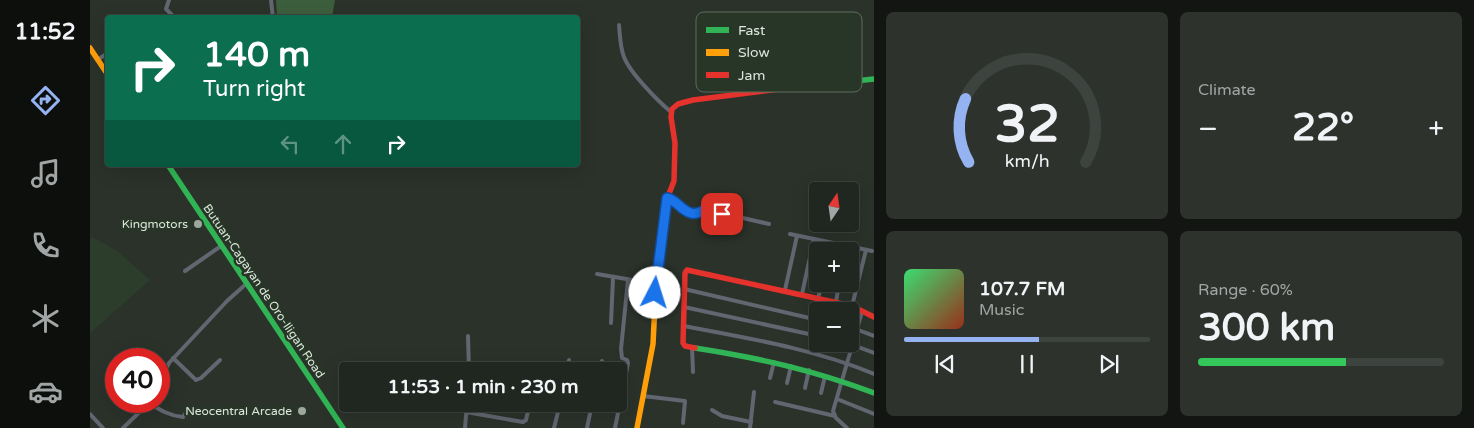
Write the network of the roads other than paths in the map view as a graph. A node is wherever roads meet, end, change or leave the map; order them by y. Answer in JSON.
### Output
{"nodes":[{"id":1,"x":169,"y":0,"type":"edge"},
{"id":2,"x":271,"y":0,"type":"edge"},
{"id":3,"x":172,"y":15,"type":"edge"},
{"id":4,"x":273,"y":15,"type":"edge"},
{"id":5,"x":619,"y":25,"type":"dead end"},
{"id":6,"x":90,"y":48,"type":"edge"},
{"id":7,"x":105,"y":55,"type":"edge"},
{"id":8,"x":97,"y":60,"type":"junction"},
{"id":9,"x":105,"y":71,"type":"edge"},
{"id":10,"x":759,"y":92,"type":"edge"},
{"id":11,"x":671,"y":112,"type":"junction"},
{"id":12,"x":169,"y":167,"type":"edge"},
{"id":13,"x":667,"y":198,"type":"junction"},
{"id":14,"x":769,"y":224,"type":"dead end"},
{"id":15,"x":790,"y":234,"type":"dead end"},
{"id":16,"x":798,"y":236,"type":"junction"},
{"id":17,"x":814,"y":239,"type":"junction"},
{"id":18,"x":824,"y":242,"type":"edge"},
{"id":19,"x":221,"y":246,"type":"junction"},
{"id":20,"x":859,"y":250,"type":"edge"},
{"id":21,"x":866,"y":250,"type":"junction"},
{"id":22,"x":872,"y":251,"type":"dead end"},
{"id":23,"x":185,"y":271,"type":"dead end"},
{"id":24,"x":597,"y":274,"type":"dead end"},
{"id":25,"x":613,"y":278,"type":"junction"},
{"id":26,"x":628,"y":280,"type":"junction"},
{"id":27,"x":246,"y":284,"type":"junction"},
{"id":28,"x":656,"y":284,"type":"junction"},
{"id":29,"x":684,"y":289,"type":"junction"},
{"id":30,"x":785,"y":290,"type":"junction"},
{"id":31,"x":820,"y":292,"type":"edge"},
{"id":32,"x":838,"y":292,"type":"edge"},
{"id":33,"x":802,"y":294,"type":"junction"},
{"id":34,"x":818,"y":298,"type":"junction"},
{"id":35,"x":836,"y":302,"type":"joint"},
{"id":36,"x":853,"y":302,"type":"edge"},
{"id":37,"x":684,"y":307,"type":"junction"},
{"id":38,"x":859,"y":310,"type":"edge"},
{"id":39,"x":862,"y":312,"type":"junction"},
{"id":40,"x":874,"y":317,"type":"edge"},
{"id":41,"x":809,"y":318,"type":"edge"},
{"id":42,"x":610,"y":322,"type":"dead end"},
{"id":43,"x":859,"y":322,"type":"edge"},
{"id":44,"x":684,"y":326,"type":"junction"},
{"id":45,"x":859,"y":330,"type":"edge"},
{"id":46,"x":809,"y":334,"type":"edge"},
{"id":47,"x":468,"y":336,"type":"dead end"},
{"id":48,"x":874,"y":336,"type":"edge"},
{"id":49,"x":692,"y":347,"type":"junction"},
{"id":50,"x":859,"y":347,"type":"edge"},
{"id":51,"x":850,"y":352,"type":"edge"},
{"id":52,"x":874,"y":354,"type":"edge"},
{"id":53,"x":173,"y":358,"type":"junction"},
{"id":54,"x":220,"y":360,"type":"dead end"},
{"id":55,"x":170,"y":362,"type":"edge"},
{"id":56,"x":469,"y":362,"type":"edge"},
{"id":57,"x":774,"y":362,"type":"junction"},
{"id":58,"x":848,"y":363,"type":"junction"},
{"id":59,"x":791,"y":366,"type":"junction"},
{"id":60,"x":809,"y":370,"type":"junction"},
{"id":61,"x":693,"y":372,"type":"dead end"},
{"id":62,"x":874,"y":374,"type":"edge"},
{"id":63,"x":825,"y":375,"type":"junction"},
{"id":64,"x":770,"y":378,"type":"dead end"},
{"id":65,"x":842,"y":380,"type":"junction"},
{"id":66,"x":787,"y":383,"type":"dead end"},
{"id":67,"x":805,"y":388,"type":"dead end"},
{"id":68,"x":754,"y":392,"type":"dead end"},
{"id":69,"x":821,"y":393,"type":"dead end"},
{"id":70,"x":874,"y":393,"type":"edge"},
{"id":71,"x":643,"y":396,"type":"junction"},
{"id":72,"x":837,"y":399,"type":"junction"},
{"id":73,"x":776,"y":402,"type":"dead end"},
{"id":74,"x":188,"y":410,"type":"dead end"},
{"id":75,"x":712,"y":410,"type":"dead end"},
{"id":76,"x":466,"y":412,"type":"joint"},
{"id":77,"x":528,"y":412,"type":"edge"},
{"id":78,"x":558,"y":412,"type":"edge"},
{"id":79,"x":590,"y":412,"type":"edge"},
{"id":80,"x":139,"y":413,"type":"edge"},
{"id":81,"x":167,"y":413,"type":"edge"},
{"id":82,"x":90,"y":414,"type":"edge"},
{"id":83,"x":874,"y":414,"type":"edge"},
{"id":84,"x":835,"y":416,"type":"junction"},
{"id":85,"x":751,"y":422,"type":"junction"},
{"id":86,"x":682,"y":423,"type":"dead end"},
{"id":87,"x":103,"y":428,"type":"edge"},
{"id":88,"x":123,"y":428,"type":"edge"},
{"id":89,"x":343,"y":428,"type":"edge"},
{"id":90,"x":465,"y":428,"type":"edge"},
{"id":91,"x":554,"y":428,"type":"edge"},
{"id":92,"x":587,"y":428,"type":"edge"},
{"id":93,"x":615,"y":428,"type":"edge"},
{"id":94,"x":636,"y":428,"type":"edge"},
{"id":95,"x":750,"y":428,"type":"edge"},
{"id":96,"x":847,"y":428,"type":"edge"}],
"edges":[{"from":1,"to":3,"type":"street"},
{"from":2,"to":4,"type":"street"},
{"from":5,"to":11,"type":"street"},
{"from":6,"to":8,"type":"main road"},
{"from":7,"to":8,"type":"street"},
{"from":8,"to":9,"type":"main road"},
{"from":10,"to":11,"type":"main road"},
{"from":11,"to":13,"type":"main road"},
{"from":12,"to":19,"type":"main road","name":"Butuan-Cagayan de Oro-Iligan Road"},
{"from":13,"to":14,"type":"street"},
{"from":13,"to":28,"type":"main road"},
{"from":15,"to":16,"type":"street"},
{"from":16,"to":17,"type":"street"},
{"from":16,"to":30,"type":"street"},
{"from":17,"to":18,"type":"street"},
{"from":17,"to":33,"type":"street"},
{"from":19,"to":23,"type":"street"},
{"from":19,"to":27,"type":"main road","name":"Butuan-Cagayan de Oro-Iligan Road"},
{"from":20,"to":21,"type":"street"},
{"from":21,"to":22,"type":"street"},
{"from":21,"to":36,"type":"street"},
{"from":24,"to":25,"type":"street"},
{"from":25,"to":26,"type":"street"},
{"from":25,"to":42,"type":"street"},
{"from":26,"to":28,"type":"street"},
{"from":26,"to":93,"type":"street"},
{"from":27,"to":53,"type":"street"},
{"from":27,"to":89,"type":"main road","name":"Butuan-Cagayan de Oro-Iligan Road"},
{"from":28,"to":71,"type":"main road"},
{"from":29,"to":30,"type":"main road"},
{"from":29,"to":37,"type":"main road"},
{"from":29,"to":41,"type":"street"},
{"from":30,"to":33,"type":"main road"},
{"from":31,"to":34,"type":"street"},
{"from":32,"to":35,"type":"street"},
{"from":33,"to":34,"type":"main road"},
{"from":34,"to":35,"type":"main road"},
{"from":37,"to":44,"type":"main road"},
{"from":37,"to":46,"type":"street"},
{"from":38,"to":39,"type":"main road"},
{"from":39,"to":40,"type":"main road"},
{"from":39,"to":43,"type":"street"},
{"from":44,"to":49,"type":"main road"},
{"from":44,"to":58,"type":"street"},
{"from":45,"to":48,"type":"street"},
{"from":47,"to":56,"type":"street"},
{"from":49,"to":57,"type":"main road"},
{"from":49,"to":61,"type":"street"},
{"from":50,"to":52,"type":"street"},
{"from":51,"to":58,"type":"street"},
{"from":53,"to":54,"type":"street"},
{"from":53,"to":55,"type":"street"},
{"from":57,"to":59,"type":"main road"},
{"from":57,"to":64,"type":"street"},
{"from":58,"to":62,"type":"street"},
{"from":58,"to":65,"type":"street"},
{"from":59,"to":60,"type":"main road"},
{"from":59,"to":66,"type":"street"},
{"from":60,"to":63,"type":"main road"},
{"from":60,"to":67,"type":"street"},
{"from":63,"to":65,"type":"main road"},
{"from":63,"to":69,"type":"street"},
{"from":65,"to":70,"type":"main road"},
{"from":65,"to":72,"type":"street"},
{"from":68,"to":85,"type":"street"},
{"from":71,"to":86,"type":"street"},
{"from":71,"to":94,"type":"main road"},
{"from":72,"to":83,"type":"street"},
{"from":72,"to":84,"type":"street"},
{"from":73,"to":84,"type":"street"},
{"from":74,"to":81,"type":"street"},
{"from":75,"to":85,"type":"street"},
{"from":76,"to":77,"type":"street"},
{"from":76,"to":90,"type":"street"},
{"from":78,"to":91,"type":"street"},
{"from":79,"to":92,"type":"street"},
{"from":80,"to":88,"type":"street"},
{"from":82,"to":87,"type":"street"},
{"from":84,"to":96,"type":"street"},
{"from":85,"to":95,"type":"street"}]}
